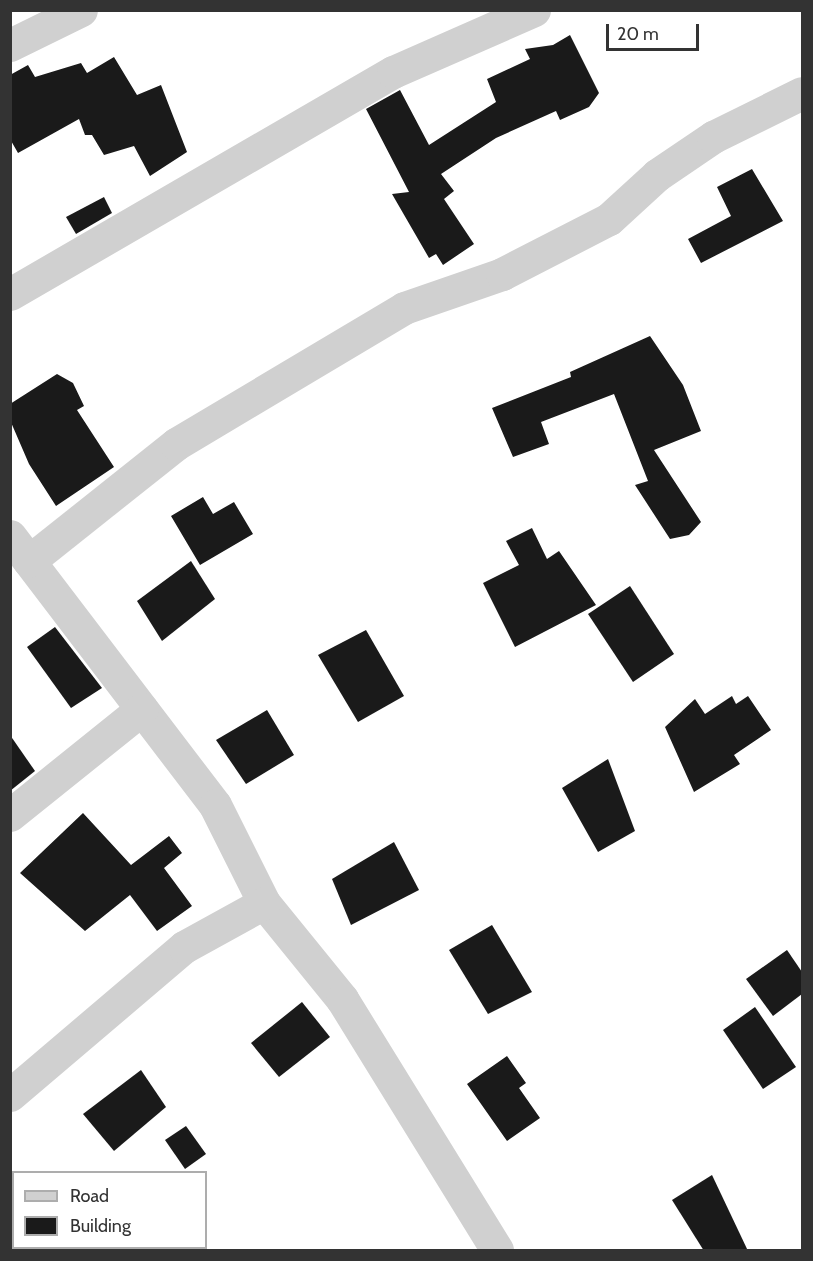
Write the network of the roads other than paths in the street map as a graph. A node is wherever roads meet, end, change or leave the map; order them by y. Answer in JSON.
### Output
{"nodes":[{"id":1,"x":81,"y":10,"type":"edge"},
{"id":2,"x":534,"y":10,"type":"edge"},
{"id":3,"x":10,"y":45,"type":"edge"},
{"id":4,"x":802,"y":93,"type":"edge"},
{"id":5,"x":10,"y":294,"type":"edge"},
{"id":6,"x":20,"y":548,"type":"edge"},
{"id":7,"x":142,"y":708,"type":"junction"},
{"id":8,"x":10,"y":815,"type":"edge"},
{"id":9,"x":264,"y":903,"type":"junction"},
{"id":10,"x":10,"y":1095,"type":"edge"},
{"id":11,"x":497,"y":1251,"type":"edge"}],
"edges":[{"from":1,"to":3,"type":"street"},
{"from":2,"to":5,"type":"street"},
{"from":4,"to":6,"type":"street"},
{"from":6,"to":7,"type":"street"},
{"from":7,"to":8,"type":"street"},
{"from":7,"to":9,"type":"street"},
{"from":9,"to":10,"type":"street"},
{"from":9,"to":11,"type":"street"}]}
